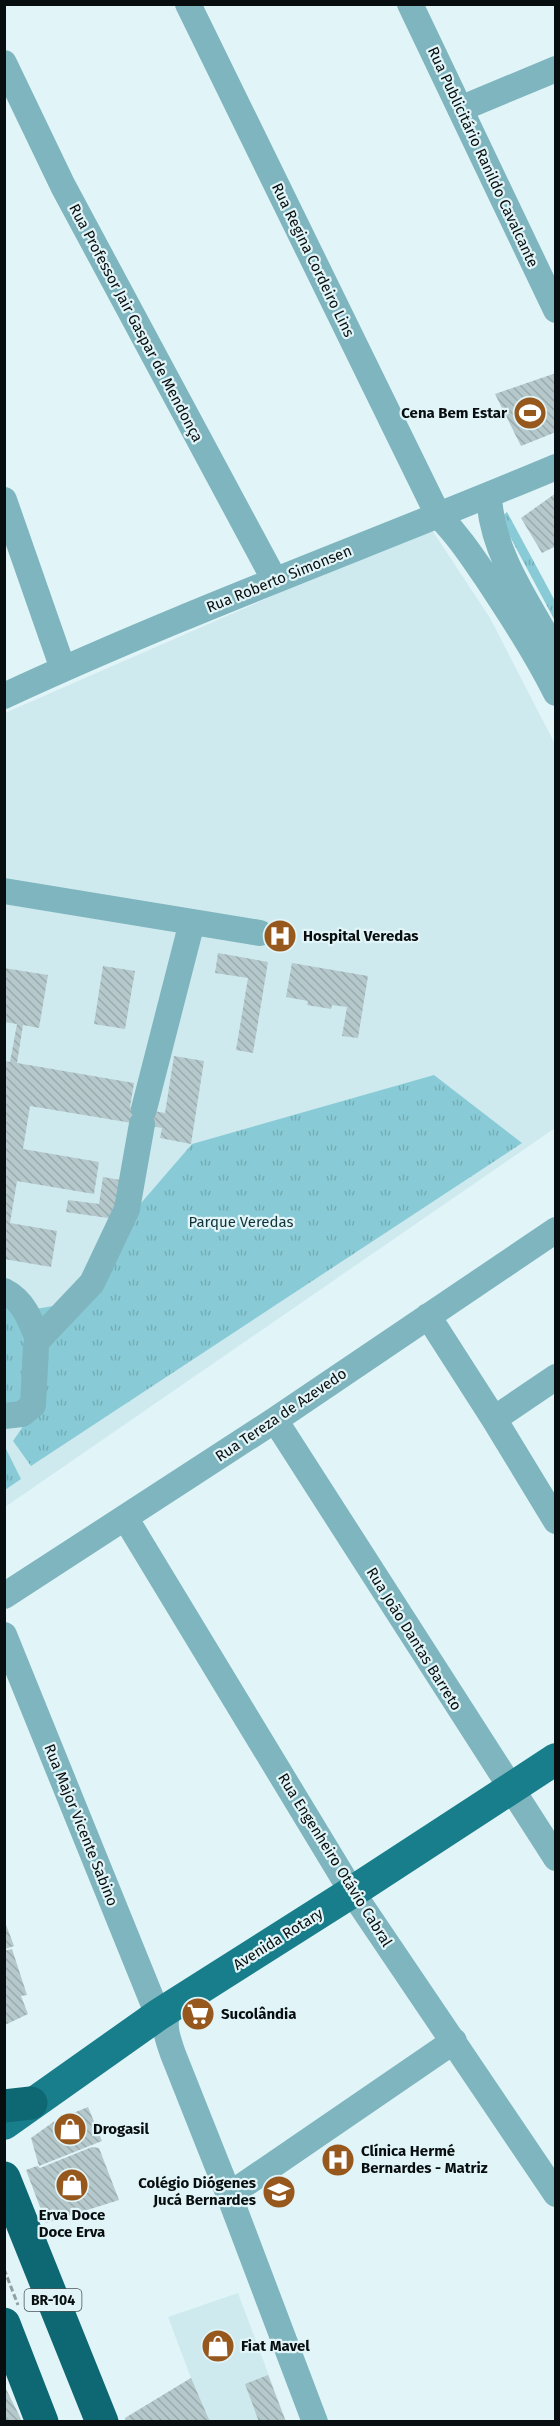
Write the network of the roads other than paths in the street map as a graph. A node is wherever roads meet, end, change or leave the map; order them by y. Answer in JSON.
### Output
{"nodes":[{"id":1,"x":188,"y":4,"type":"edge"},
{"id":2,"x":410,"y":4,"type":"edge"},
{"id":3,"x":4,"y":63,"type":"edge"},
{"id":4,"x":555,"y":69,"type":"edge"},
{"id":5,"x":460,"y":109,"type":"junction"},
{"id":6,"x":548,"y":276,"type":"edge"},
{"id":7,"x":555,"y":310,"type":"edge"},
{"id":8,"x":555,"y":467,"type":"edge"},
{"id":9,"x":489,"y":495,"type":"junction"},
{"id":10,"x":4,"y":500,"type":"edge"},
{"id":11,"x":438,"y":515,"type":"junction"},
{"id":12,"x":274,"y":579,"type":"junction"},
{"id":13,"x":555,"y":653,"type":"edge"},
{"id":14,"x":63,"y":669,"type":"junction"},
{"id":15,"x":555,"y":693,"type":"edge"},
{"id":16,"x":4,"y":696,"type":"edge"},
{"id":17,"x":4,"y":891,"type":"edge"},
{"id":18,"x":192,"y":922,"type":"junction"},
{"id":19,"x":260,"y":933,"type":"dead end"},
{"id":20,"x":555,"y":1230,"type":"edge"},
{"id":21,"x":4,"y":1291,"type":"edge"},
{"id":22,"x":428,"y":1316,"type":"junction"},
{"id":23,"x":38,"y":1340,"type":"junction"},
{"id":24,"x":555,"y":1377,"type":"edge"},
{"id":25,"x":4,"y":1416,"type":"edge"},
{"id":26,"x":494,"y":1419,"type":"junction"},
{"id":27,"x":275,"y":1420,"type":"junction"},
{"id":28,"x":126,"y":1519,"type":"junction"},
{"id":29,"x":555,"y":1521,"type":"edge"},
{"id":30,"x":4,"y":1596,"type":"edge"},
{"id":31,"x":4,"y":1635,"type":"edge"},
{"id":32,"x":555,"y":1759,"type":"edge"},
{"id":33,"x":510,"y":1790,"type":"junction"},
{"id":34,"x":555,"y":1858,"type":"edge"},
{"id":35,"x":352,"y":1892,"type":"junction"},
{"id":36,"x":163,"y":2012,"type":"junction"},
{"id":37,"x":131,"y":2034,"type":"junction"},
{"id":38,"x":454,"y":2041,"type":"junction"},
{"id":39,"x":173,"y":2054,"type":"junction"},
{"id":40,"x":18,"y":2105,"type":"edge"},
{"id":41,"x":4,"y":2124,"type":"edge"},
{"id":42,"x":4,"y":2178,"type":"edge"},
{"id":43,"x":555,"y":2194,"type":"edge"},
{"id":44,"x":229,"y":2195,"type":"junction"},
{"id":45,"x":5,"y":2326,"type":"edge"},
{"id":46,"x":42,"y":2421,"type":"edge"},
{"id":47,"x":102,"y":2421,"type":"edge"},
{"id":48,"x":315,"y":2421,"type":"edge"}],
"edges":[{"from":1,"to":11,"type":"street","name":"Rua Regina Cordeiro Lins"},
{"from":2,"to":5,"type":"street","name":"Rua Publicitário Ranildo Cavalcante"},
{"from":3,"to":12,"type":"street","name":"Rua Professor Jair Gaspar de Mendonça"},
{"from":4,"to":5,"type":"street"},
{"from":5,"to":6,"type":"street","name":"Rua Publicitário Ranildo Cavalcante"},
{"from":6,"to":7,"type":"street","name":"Rua Publicitário Ranildo Cavalcante"},
{"from":8,"to":9,"type":"street","name":"Rua Roberto Simonsen"},
{"from":9,"to":11,"type":"street","name":"Rua Roberto Simonsen"},
{"from":9,"to":13,"type":"street"},
{"from":10,"to":14,"type":"street"},
{"from":11,"to":12,"type":"street","name":"Rua Roberto Simonsen"},
{"from":11,"to":15,"type":"street","name":"Rua Regina Cordeiro Lins"},
{"from":12,"to":14,"type":"street","name":"Rua Roberto Simonsen"},
{"from":14,"to":16,"type":"street","name":"Rua Roberto Simonsen"},
{"from":17,"to":18,"type":"street"},
{"from":18,"to":19,"type":"street"},
{"from":18,"to":23,"type":"street"},
{"from":20,"to":22,"type":"street","name":"Rua Tereza de Azevedo"},
{"from":21,"to":23,"type":"street"},
{"from":22,"to":26,"type":"street"},
{"from":22,"to":27,"type":"street","name":"Rua Tereza de Azevedo"},
{"from":23,"to":25,"type":"street"},
{"from":24,"to":26,"type":"street"},
{"from":26,"to":29,"type":"street"},
{"from":27,"to":28,"type":"street","name":"Rua Tereza de Azevedo"},
{"from":27,"to":33,"type":"street","name":"Rua João Dantas Barreto"},
{"from":28,"to":30,"type":"street","name":"Rua Tereza de Azevedo"},
{"from":28,"to":35,"type":"street","name":"Rua Engenheiro Otávio Cabral"},
{"from":31,"to":36,"type":"street","name":"Rua Major Vicente Sabino"},
{"from":32,"to":33,"type":"main road","name":"Avenida Rotary"},
{"from":33,"to":34,"type":"street","name":"Rua João Dantas Barreto"},
{"from":33,"to":35,"type":"main road","name":"Avenida Rotary"},
{"from":35,"to":36,"type":"main road","name":"Avenida Rotary"},
{"from":35,"to":38,"type":"street","name":"Rua Engenheiro Otávio Cabral"},
{"from":36,"to":37,"type":"main road","name":"Avenida Rotary"},
{"from":36,"to":39,"type":"street","name":"Rua Major Vicente Sabino"},
{"from":37,"to":39,"type":"street","name":"Rua Major Vicente Sabino"},
{"from":37,"to":40,"type":"main road","name":"Avenida Rotary"},
{"from":38,"to":43,"type":"street","name":"Rua Engenheiro Otávio Cabral"},
{"from":38,"to":44,"type":"street"},
{"from":39,"to":44,"type":"street","name":"Rua Major Vicente Sabino"},
{"from":40,"to":41,"type":"main road","name":"Avenida Rotary"},
{"from":42,"to":47,"type":"highway","number":"BR-104"},
{"from":44,"to":48,"type":"street","name":"Rua Major Vicente Sabino"},
{"from":45,"to":46,"type":"highway"}]}
